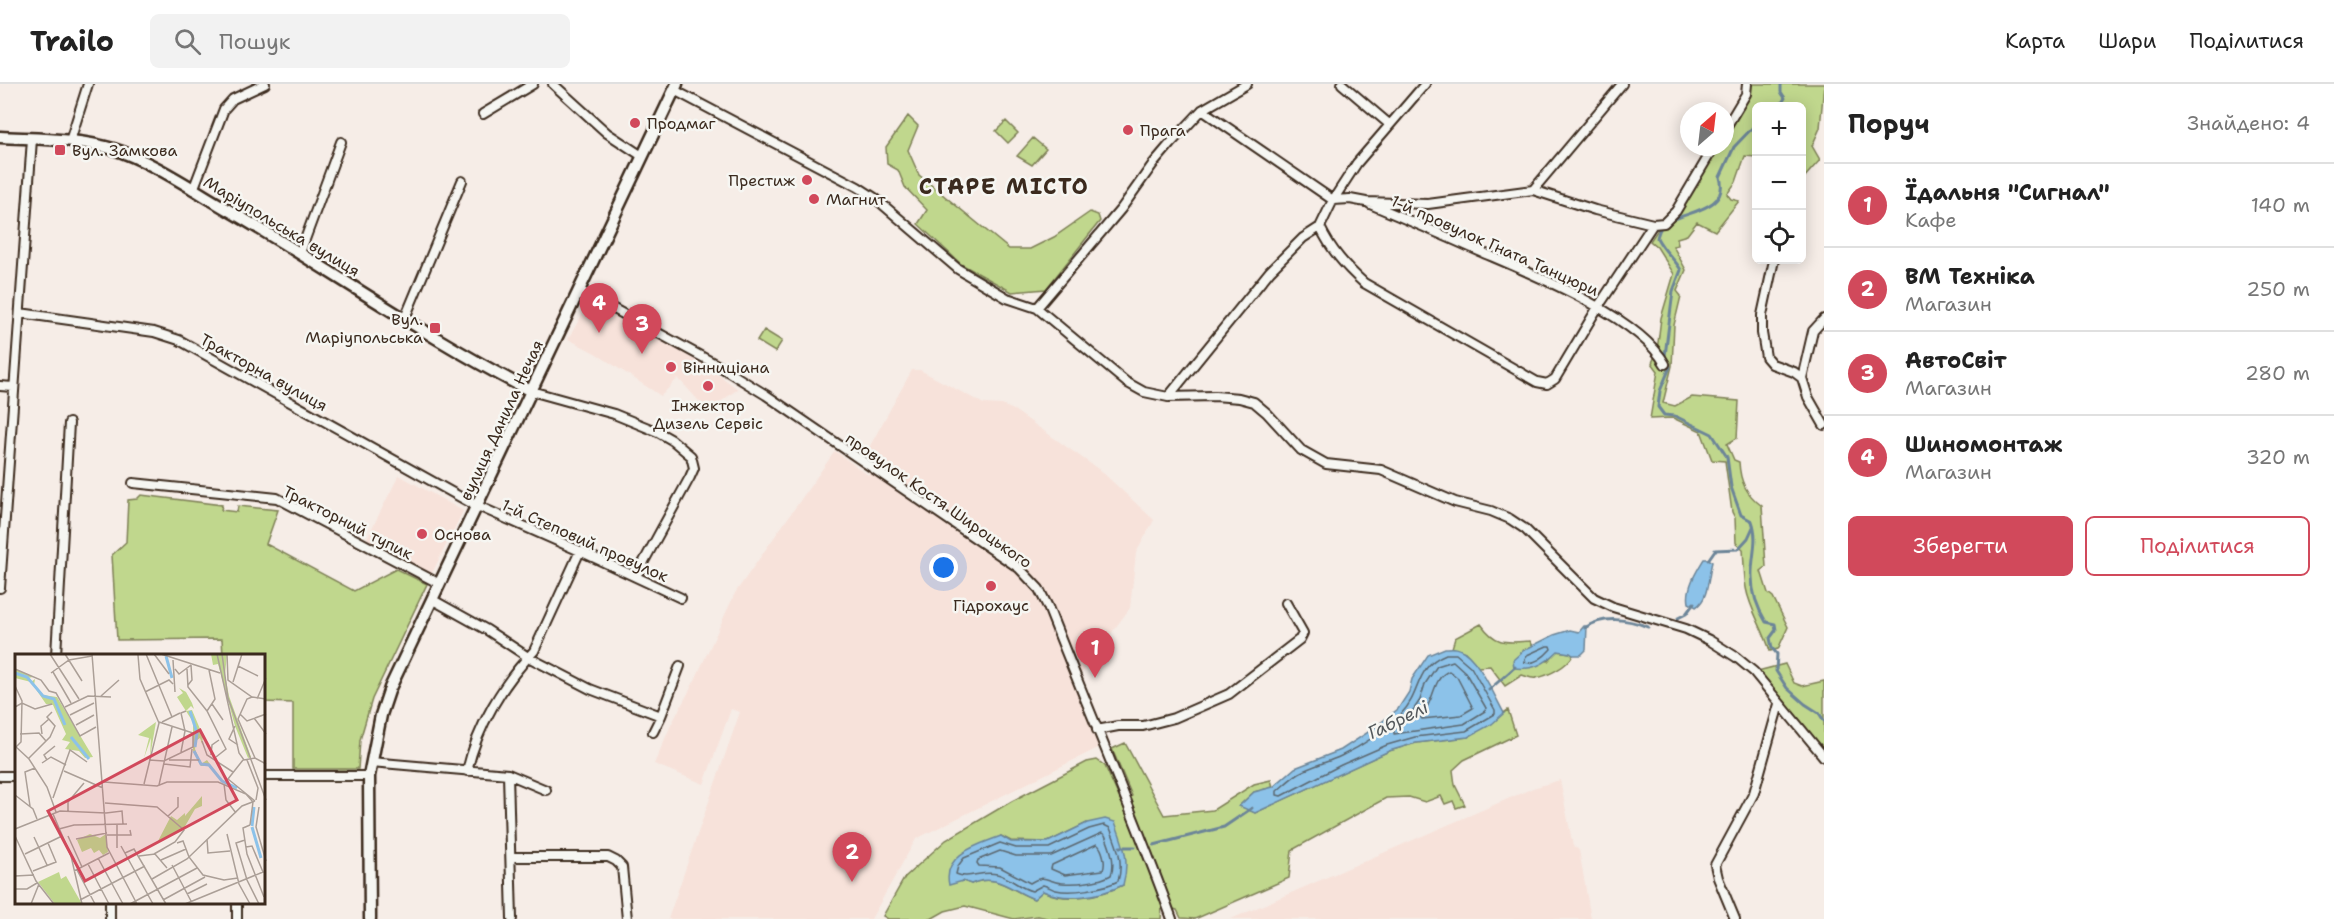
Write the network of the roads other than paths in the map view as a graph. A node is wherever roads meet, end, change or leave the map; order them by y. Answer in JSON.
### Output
{"nodes":[{"id":1,"x":88,"y":84,"type":"edge"},
{"id":2,"x":265,"y":84,"type":"edge"},
{"id":3,"x":533,"y":84,"type":"edge"},
{"id":4,"x":553,"y":84,"type":"edge"},
{"id":5,"x":1247,"y":84,"type":"edge"},
{"id":6,"x":1342,"y":84,"type":"edge"},
{"id":7,"x":1425,"y":84,"type":"edge"},
{"id":8,"x":1622,"y":84,"type":"edge"},
{"id":9,"x":1747,"y":84,"type":"edge"},
{"id":10,"x":675,"y":87,"type":"edge"},
{"id":11,"x":1202,"y":110,"type":"junction"},
{"id":12,"x":483,"y":114,"type":"dead end"},
{"id":13,"x":1734,"y":114,"type":"edge"},
{"id":14,"x":1389,"y":124,"type":"junction"},
{"id":15,"x":0,"y":137,"type":"edge"},
{"id":16,"x":32,"y":139,"type":"junction"},
{"id":17,"x":70,"y":141,"type":"junction"},
{"id":18,"x":341,"y":142,"type":"dead end"},
{"id":19,"x":642,"y":156,"type":"junction"},
{"id":20,"x":1709,"y":156,"type":"edge"},
{"id":21,"x":462,"y":181,"type":"dead end"},
{"id":22,"x":193,"y":190,"type":"junction"},
{"id":23,"x":1533,"y":190,"type":"junction"},
{"id":24,"x":1333,"y":200,"type":"junction"},
{"id":25,"x":1366,"y":202,"type":"junction"},
{"id":26,"x":1653,"y":224,"type":"junction"},
{"id":27,"x":1320,"y":227,"type":"junction"},
{"id":28,"x":300,"y":253,"type":"junction"},
{"id":29,"x":1773,"y":264,"type":"edge"},
{"id":30,"x":579,"y":290,"type":"junction"},
{"id":31,"x":1598,"y":307,"type":"junction"},
{"id":32,"x":1037,"y":308,"type":"junction"},
{"id":33,"x":20,"y":313,"type":"junction"},
{"id":34,"x":405,"y":318,"type":"junction"},
{"id":35,"x":1824,"y":319,"type":"edge"},
{"id":36,"x":1665,"y":364,"type":"dead end"},
{"id":37,"x":1802,"y":378,"type":"junction"},
{"id":38,"x":0,"y":386,"type":"edge"},
{"id":39,"x":13,"y":387,"type":"junction"},
{"id":40,"x":531,"y":391,"type":"junction"},
{"id":41,"x":1168,"y":397,"type":"junction"},
{"id":42,"x":1824,"y":422,"type":"edge"},
{"id":43,"x":69,"y":423,"type":"dead end"},
{"id":44,"x":132,"y":483,"type":"dead end"},
{"id":45,"x":477,"y":506,"type":"junction"},
{"id":46,"x":580,"y":551,"type":"junction"},
{"id":47,"x":636,"y":576,"type":"junction"},
{"id":48,"x":440,"y":584,"type":"junction"},
{"id":49,"x":0,"y":588,"type":"edge"},
{"id":50,"x":681,"y":598,"type":"dead end"},
{"id":51,"x":433,"y":600,"type":"junction"},
{"id":52,"x":1286,"y":603,"type":"dead end"},
{"id":53,"x":56,"y":654,"type":"edge"},
{"id":54,"x":528,"y":657,"type":"junction"},
{"id":55,"x":680,"y":666,"type":"dead end"},
{"id":56,"x":1779,"y":704,"type":"junction"},
{"id":57,"x":661,"y":716,"type":"junction"},
{"id":58,"x":1097,"y":730,"type":"junction"},
{"id":59,"x":652,"y":732,"type":"dead end"},
{"id":60,"x":1824,"y":757,"type":"edge"},
{"id":61,"x":370,"y":762,"type":"junction"},
{"id":62,"x":467,"y":771,"type":"junction"},
{"id":63,"x":508,"y":774,"type":"junction"},
{"id":64,"x":266,"y":776,"type":"edge"},
{"id":65,"x":369,"y":776,"type":"junction"},
{"id":66,"x":546,"y":790,"type":"dead end"},
{"id":67,"x":511,"y":858,"type":"junction"},
{"id":68,"x":370,"y":919,"type":"edge"},
{"id":69,"x":512,"y":919,"type":"edge"},
{"id":70,"x":627,"y":919,"type":"edge"},
{"id":71,"x":1172,"y":919,"type":"edge"},
{"id":72,"x":1735,"y":919,"type":"edge"}],
"edges":[{"from":1,"to":17,"type":"street"},
{"from":2,"to":22,"type":"street"},
{"from":3,"to":12,"type":"street"},
{"from":4,"to":19,"type":"street"},
{"from":5,"to":11,"type":"street"},
{"from":6,"to":14,"type":"street"},
{"from":7,"to":14,"type":"street"},
{"from":8,"to":23,"type":"street"},
{"from":9,"to":13,"type":"street"},
{"from":10,"to":19,"type":"main road","name":"вулиця Данила Нечая"},
{"from":10,"to":32,"type":"street"},
{"from":11,"to":24,"type":"street"},
{"from":11,"to":32,"type":"street"},
{"from":14,"to":24,"type":"street"},
{"from":15,"to":16,"type":"main road","name":"Маріупольська вулиця"},
{"from":16,"to":17,"type":"main road","name":"Маріупольська вулиця"},
{"from":16,"to":33,"type":"street"},
{"from":17,"to":22,"type":"main road","name":"Маріупольська вулиця"},
{"from":18,"to":28,"type":"street"},
{"from":19,"to":30,"type":"main road","name":"вулиця Данила Нечая"},
{"from":20,"to":26,"type":"street"},
{"from":21,"to":34,"type":"street"},
{"from":22,"to":28,"type":"main road","name":"Маріупольська вулиця"},
{"from":23,"to":25,"type":"street"},
{"from":23,"to":26,"type":"street"},
{"from":24,"to":25,"type":"street"},
{"from":24,"to":27,"type":"street"},
{"from":25,"to":31,"type":"street","name":"1-й провулок Гната Танцюри"},
{"from":26,"to":31,"type":"street"},
{"from":27,"to":31,"type":"street"},
{"from":27,"to":41,"type":"street"},
{"from":28,"to":34,"type":"main road","name":"Маріупольська вулиця"},
{"from":29,"to":37,"type":"street"},
{"from":30,"to":40,"type":"main road","name":"вулиця Данила Нечая"},
{"from":30,"to":58,"type":"street","name":"провулок Костя Широцького"},
{"from":31,"to":36,"type":"street","name":"1-й провулок Гната Танцюри"},
{"from":32,"to":41,"type":"street"},
{"from":33,"to":39,"type":"street"},
{"from":33,"to":45,"type":"street","name":"Тракторна вулиця"},
{"from":34,"to":40,"type":"main road","name":"Маріупольська вулиця"},
{"from":35,"to":37,"type":"street"},
{"from":37,"to":42,"type":"street"},
{"from":38,"to":39,"type":"street"},
{"from":39,"to":49,"type":"street"},
{"from":40,"to":45,"type":"main road","name":"вулиця Данила Нечая"},
{"from":40,"to":47,"type":"street"},
{"from":41,"to":56,"type":"street"},
{"from":43,"to":53,"type":"street"},
{"from":44,"to":48,"type":"street","name":"Тракторний тупик"},
{"from":45,"to":46,"type":"street","name":"1-й Степовий провулок"},
{"from":45,"to":48,"type":"main road","name":"вулиця Данила Нечая"},
{"from":46,"to":47,"type":"street","name":"1-й Степовий провулок"},
{"from":46,"to":54,"type":"street"},
{"from":47,"to":50,"type":"street","name":"1-й Степовий провулок"},
{"from":48,"to":51,"type":"main road","name":"вулиця Данила Нечая"},
{"from":51,"to":54,"type":"street"},
{"from":51,"to":61,"type":"main road","name":"вулиця Данила Нечая"},
{"from":52,"to":58,"type":"street"},
{"from":54,"to":57,"type":"street"},
{"from":54,"to":62,"type":"street"},
{"from":55,"to":57,"type":"street"},
{"from":56,"to":60,"type":"street"},
{"from":56,"to":72,"type":"street"},
{"from":57,"to":59,"type":"street"},
{"from":58,"to":71,"type":"street","name":"провулок Костя Широцького"},
{"from":61,"to":62,"type":"street"},
{"from":61,"to":65,"type":"main road","name":"вулиця Данила Нечая"},
{"from":62,"to":63,"type":"street"},
{"from":63,"to":66,"type":"street"},
{"from":63,"to":67,"type":"street"},
{"from":64,"to":65,"type":"street"},
{"from":65,"to":68,"type":"main road","name":"вулиця Данила Нечая"},
{"from":67,"to":69,"type":"street"},
{"from":67,"to":70,"type":"street"}]}
